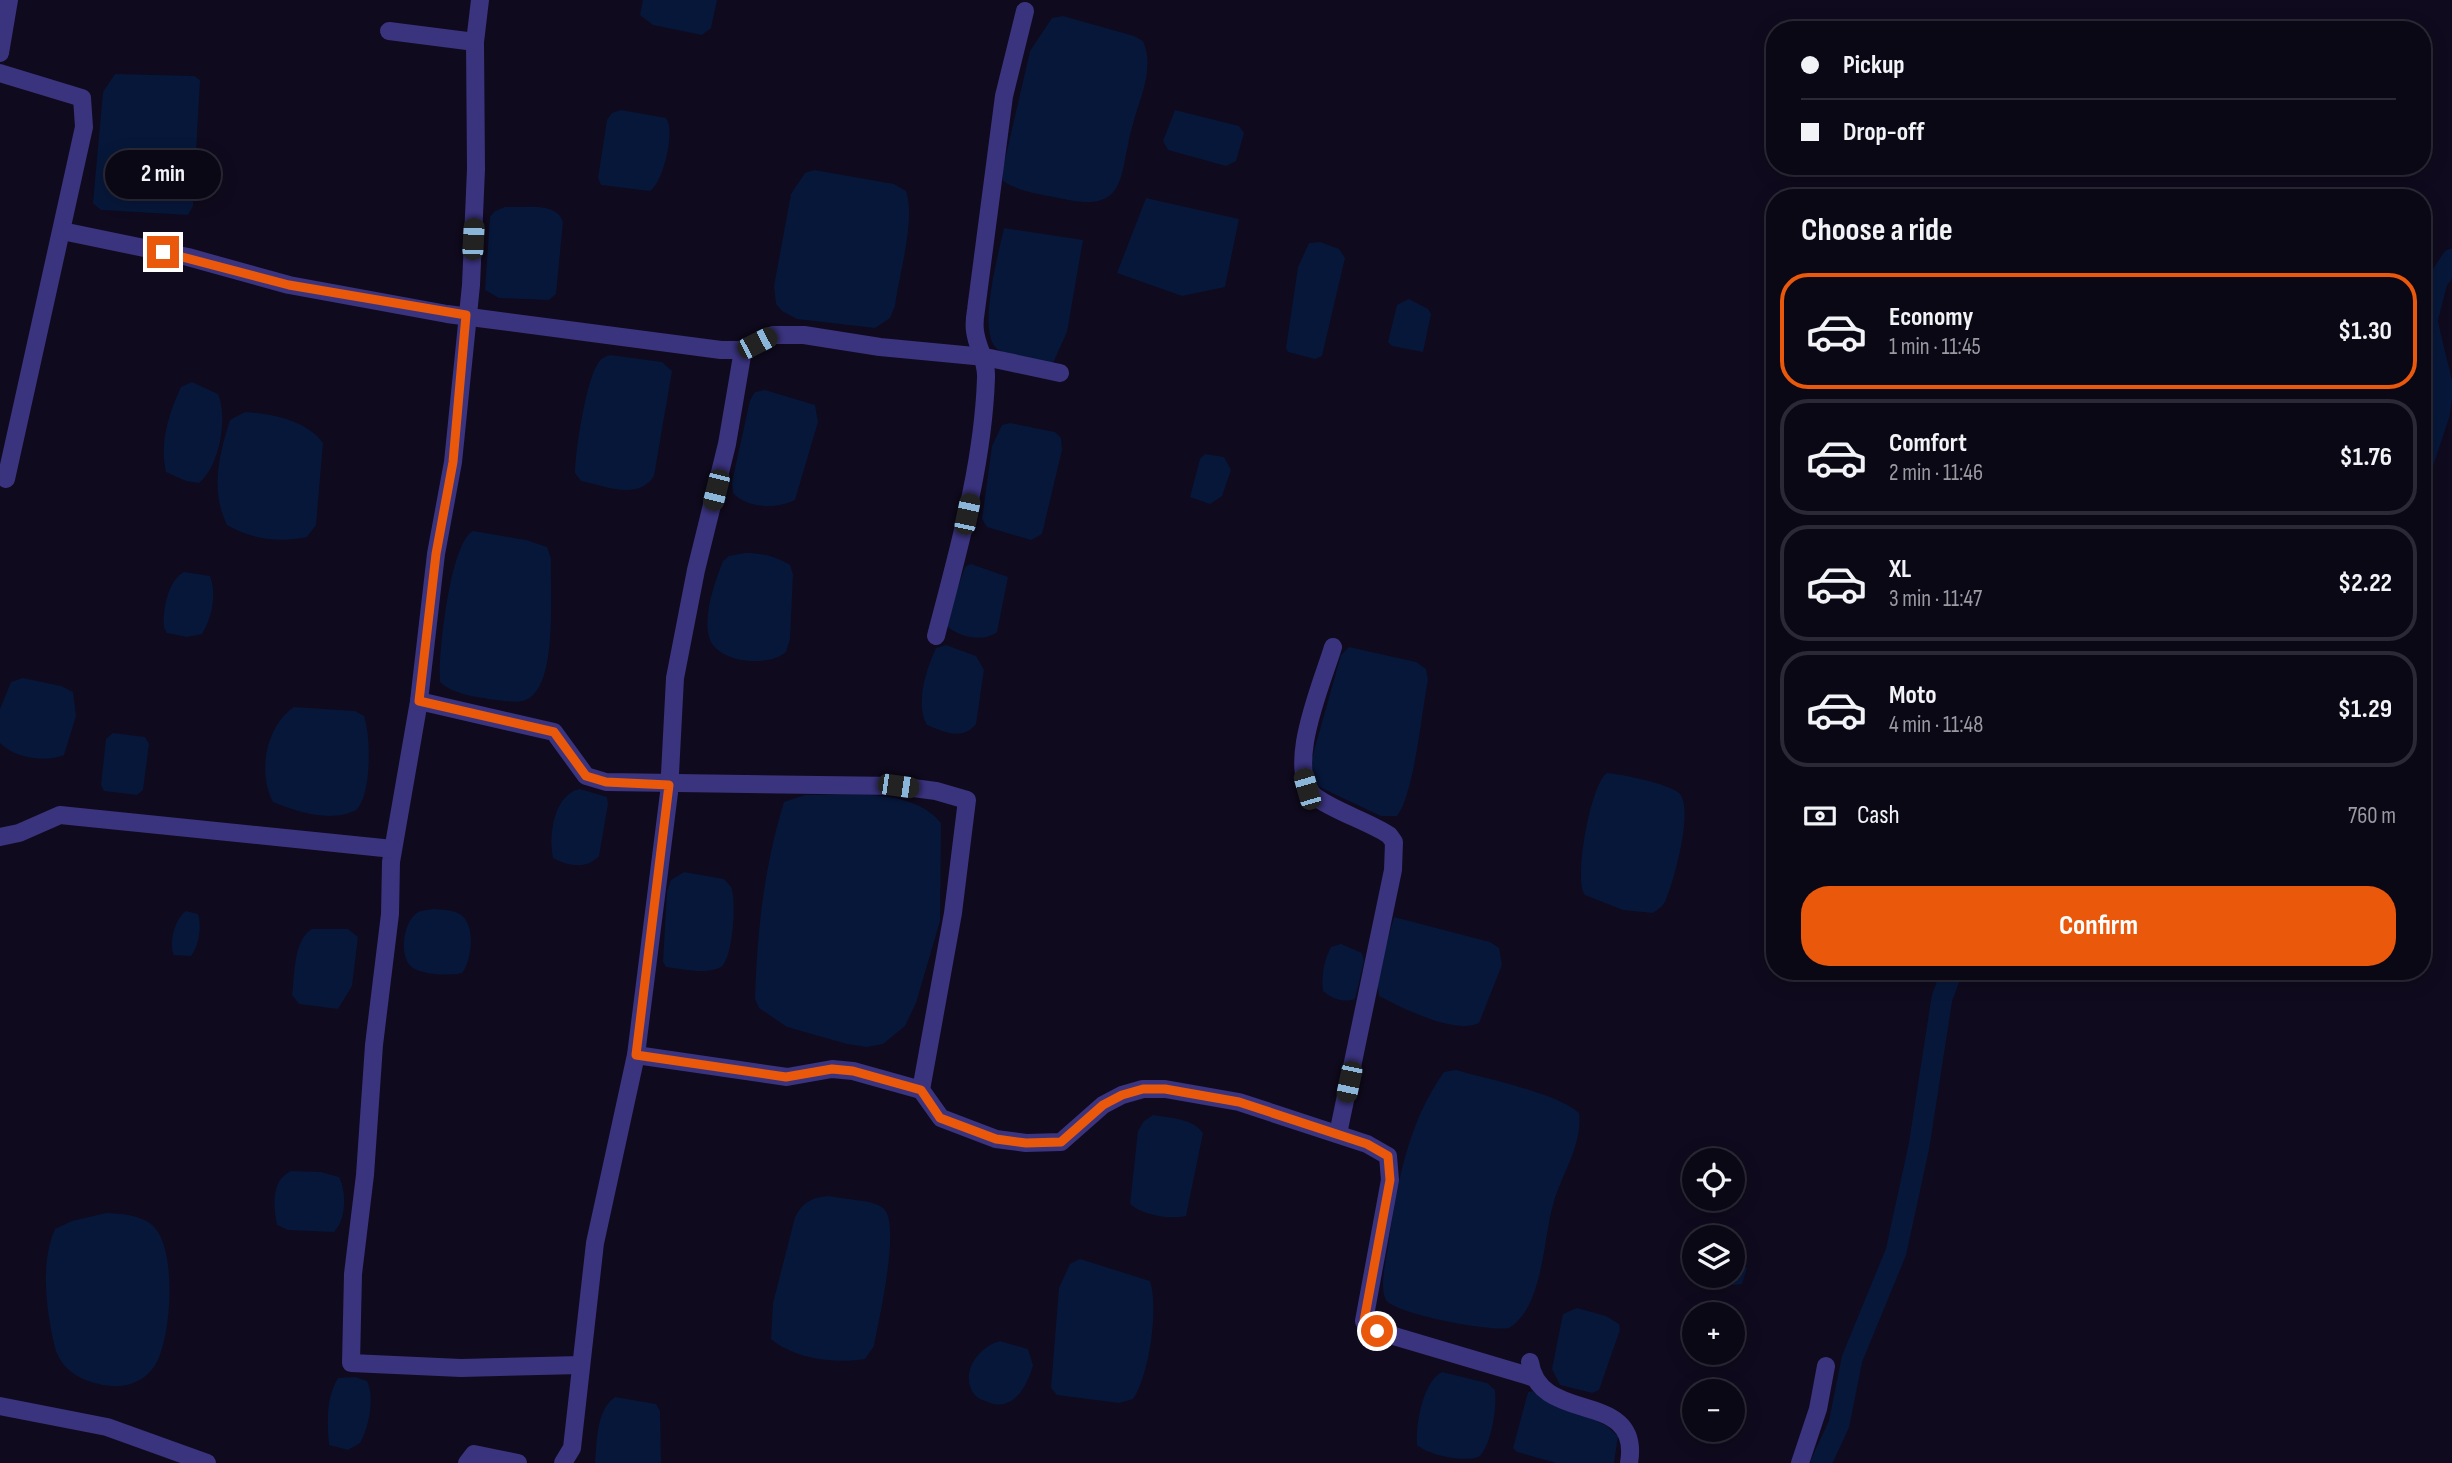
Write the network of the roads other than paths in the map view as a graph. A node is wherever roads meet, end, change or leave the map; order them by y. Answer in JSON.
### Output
{"nodes":[{"id":1,"x":9,"y":0,"type":"edge"},
{"id":2,"x":480,"y":0,"type":"edge"},
{"id":3,"x":1025,"y":11,"type":"dead end"},
{"id":4,"x":389,"y":31,"type":"dead end"},
{"id":5,"x":475,"y":42,"type":"junction"},
{"id":6,"x":0,"y":53,"type":"edge"},
{"id":7,"x":0,"y":73,"type":"edge"},
{"id":8,"x":62,"y":231,"type":"junction"},
{"id":9,"x":466,"y":315,"type":"junction"},
{"id":10,"x":743,"y":350,"type":"junction"},
{"id":11,"x":985,"y":357,"type":"junction"},
{"id":12,"x":1060,"y":373,"type":"dead end"},
{"id":13,"x":6,"y":479,"type":"dead end"},
{"id":14,"x":936,"y":636,"type":"dead end"},
{"id":15,"x":1333,"y":647,"type":"dead end"},
{"id":16,"x":419,"y":701,"type":"junction"},
{"id":17,"x":669,"y":785,"type":"junction"},
{"id":18,"x":0,"y":837,"type":"edge"},
{"id":19,"x":393,"y":849,"type":"junction"},
{"id":20,"x":636,"y":1055,"type":"junction"},
{"id":21,"x":921,"y":1090,"type":"junction"},
{"id":22,"x":1338,"y":1134,"type":"junction"},
{"id":23,"x":581,"y":1365,"type":"junction"},
{"id":24,"x":1826,"y":1366,"type":"dead end"},
{"id":25,"x":0,"y":1406,"type":"edge"},
{"id":26,"x":207,"y":1463,"type":"edge"},
{"id":27,"x":467,"y":1463,"type":"edge"},
{"id":28,"x":519,"y":1463,"type":"edge"},
{"id":29,"x":563,"y":1463,"type":"edge"},
{"id":30,"x":1629,"y":1463,"type":"edge"},
{"id":31,"x":1800,"y":1463,"type":"edge"}],
"edges":[{"from":1,"to":6,"type":"street"},
{"from":2,"to":5,"type":"street"},
{"from":3,"to":11,"type":"street"},
{"from":4,"to":5,"type":"street"},
{"from":5,"to":9,"type":"street"},
{"from":7,"to":8,"type":"street"},
{"from":8,"to":9,"type":"street"},
{"from":8,"to":13,"type":"street"},
{"from":9,"to":10,"type":"street"},
{"from":9,"to":16,"type":"street"},
{"from":10,"to":11,"type":"street"},
{"from":10,"to":17,"type":"street"},
{"from":11,"to":12,"type":"street"},
{"from":11,"to":14,"type":"street"},
{"from":15,"to":22,"type":"street"},
{"from":16,"to":17,"type":"street"},
{"from":16,"to":19,"type":"street"},
{"from":17,"to":20,"type":"street"},
{"from":17,"to":21,"type":"street"},
{"from":18,"to":19,"type":"street"},
{"from":19,"to":23,"type":"street"},
{"from":20,"to":21,"type":"street"},
{"from":20,"to":23,"type":"street"},
{"from":21,"to":22,"type":"street"},
{"from":22,"to":30,"type":"street"},
{"from":23,"to":29,"type":"street"},
{"from":24,"to":31,"type":"street"},
{"from":25,"to":26,"type":"street"},
{"from":27,"to":28,"type":"street"}]}
